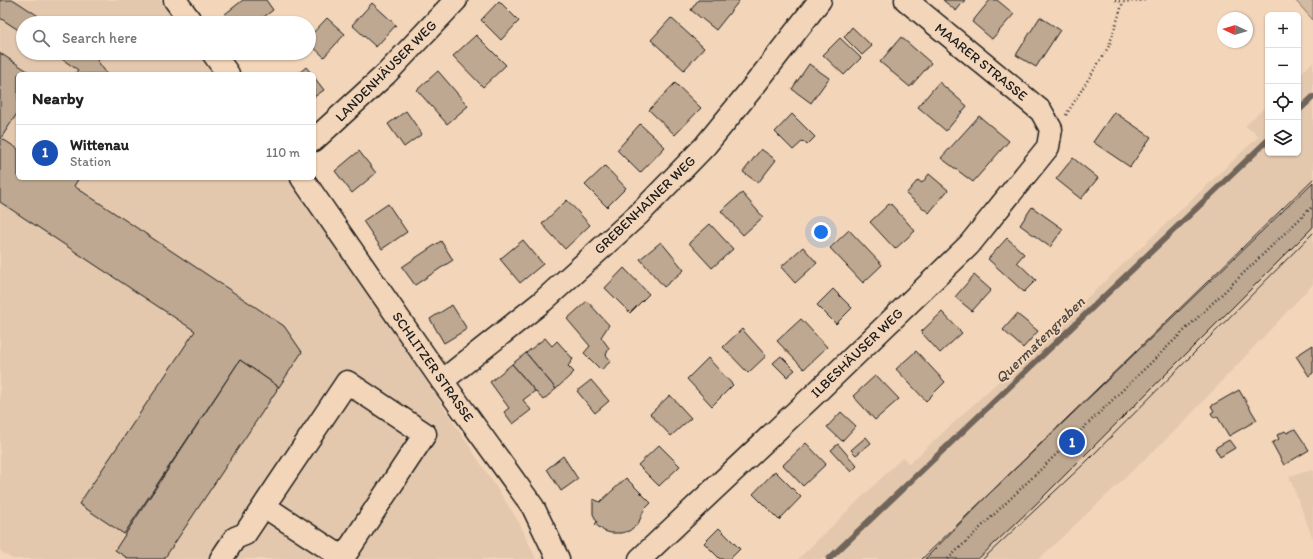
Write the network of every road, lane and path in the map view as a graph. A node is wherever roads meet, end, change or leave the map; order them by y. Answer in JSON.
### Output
{"nodes":[{"id":1,"x":175,"y":0,"type":"edge"},
{"id":2,"x":456,"y":0,"type":"edge"},
{"id":3,"x":820,"y":0,"type":"edge"},
{"id":4,"x":906,"y":0,"type":"edge"},
{"id":5,"x":1115,"y":0,"type":"edge"},
{"id":6,"x":1146,"y":0,"type":"edge"},
{"id":7,"x":1123,"y":2,"type":"junction"},
{"id":8,"x":187,"y":16,"type":"edge"},
{"id":9,"x":218,"y":60,"type":"edge"},
{"id":10,"x":227,"y":72,"type":"edge"},
{"id":11,"x":1051,"y":129,"type":"junction"},
{"id":12,"x":316,"y":138,"type":"edge"},
{"id":13,"x":303,"y":180,"type":"edge"},
{"id":14,"x":1313,"y":206,"type":"edge"},
{"id":15,"x":442,"y":381,"type":"junction"},
{"id":16,"x":264,"y":506,"type":"junction"},
{"id":17,"x":246,"y":534,"type":"junction"},
{"id":18,"x":221,"y":559,"type":"edge"},
{"id":19,"x":236,"y":559,"type":"edge"},
{"id":20,"x":558,"y":559,"type":"edge"},
{"id":21,"x":640,"y":559,"type":"edge"},
{"id":22,"x":948,"y":559,"type":"edge"}],
"edges":[{"from":1,"to":8,"type":"street"},
{"from":2,"to":12,"type":"street","name":"LANDENHÄUSER WEG"},
{"from":3,"to":15,"type":"street","name":"GREBENHAINER WEG"},
{"from":4,"to":11,"type":"street","name":"MAARER STRASSE"},
{"from":5,"to":7,"type":"path"},
{"from":6,"to":7,"type":"path"},
{"from":7,"to":11,"type":"path"},
{"from":9,"to":10,"type":"street"},
{"from":11,"to":21,"type":"street","name":"ILBESHÄUSER WEG"},
{"from":13,"to":15,"type":"street","name":"SCHLITZER STRASSE"},
{"from":14,"to":22,"type":"path"},
{"from":15,"to":20,"type":"street","name":"SCHLITZER STRASSE"},
{"from":16,"to":16,"type":"street"},
{"from":16,"to":17,"type":"street"},
{"from":17,"to":18,"type":"street"},
{"from":17,"to":19,"type":"street"}]}
